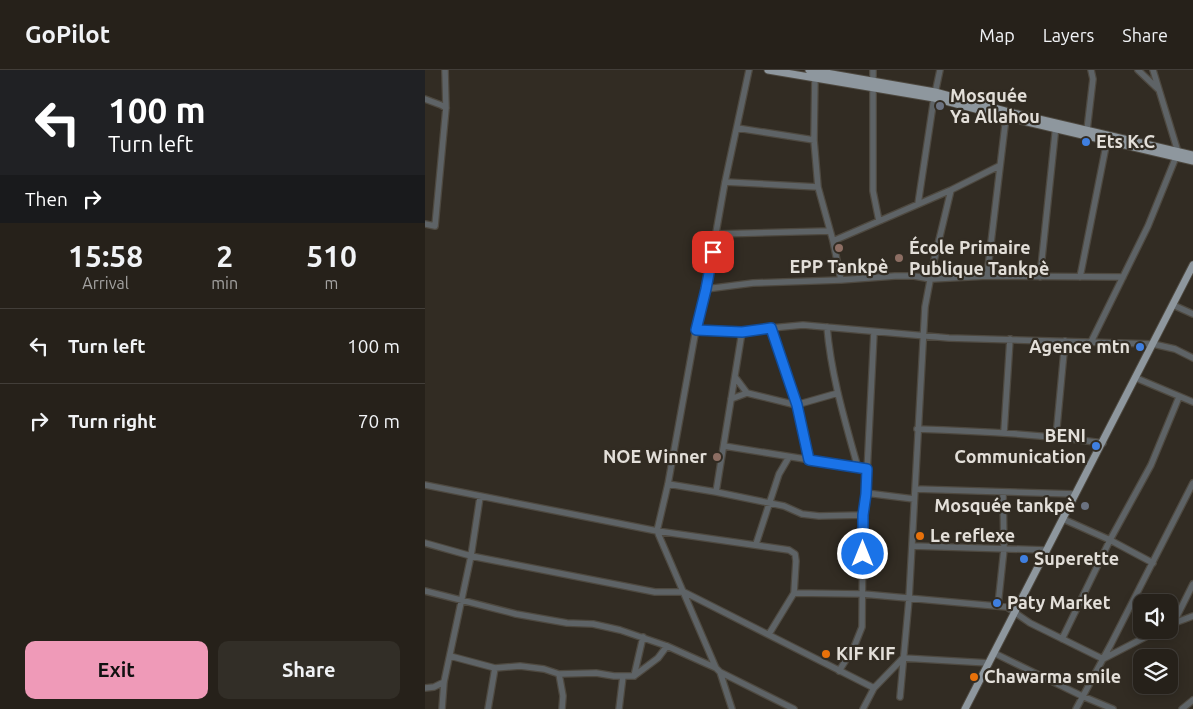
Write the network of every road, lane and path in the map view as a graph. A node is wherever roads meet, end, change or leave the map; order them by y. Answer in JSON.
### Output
{"nodes":[{"id":1,"x":445,"y":70,"type":"edge"},
{"id":2,"x":749,"y":70,"type":"edge"},
{"id":3,"x":768,"y":70,"type":"edge"},
{"id":4,"x":873,"y":70,"type":"edge"},
{"id":5,"x":940,"y":70,"type":"edge"},
{"id":6,"x":1091,"y":70,"type":"edge"},
{"id":7,"x":1138,"y":70,"type":"edge"},
{"id":8,"x":1153,"y":70,"type":"edge"},
{"id":9,"x":813,"y":72,"type":"edge"},
{"id":10,"x":873,"y":84,"type":"junction"},
{"id":11,"x":1160,"y":91,"type":"junction"},
{"id":12,"x":934,"y":95,"type":"junction"},
{"id":13,"x":425,"y":99,"type":"edge"},
{"id":14,"x":446,"y":108,"type":"junction"},
{"id":15,"x":1006,"y":117,"type":"junction"},
{"id":16,"x":1056,"y":126,"type":"junction"},
{"id":17,"x":737,"y":128,"type":"junction"},
{"id":18,"x":1087,"y":130,"type":"junction"},
{"id":19,"x":814,"y":140,"type":"junction"},
{"id":20,"x":1107,"y":141,"type":"junction"},
{"id":21,"x":1177,"y":155,"type":"junction"},
{"id":22,"x":1193,"y":155,"type":"edge"},
{"id":23,"x":1193,"y":161,"type":"edge"},
{"id":24,"x":999,"y":166,"type":"junction"},
{"id":25,"x":725,"y":182,"type":"junction"},
{"id":26,"x":818,"y":187,"type":"junction"},
{"id":27,"x":951,"y":190,"type":"junction"},
{"id":28,"x":919,"y":204,"type":"junction"},
{"id":29,"x":879,"y":221,"type":"junction"},
{"id":30,"x":425,"y":224,"type":"edge"},
{"id":31,"x":830,"y":231,"type":"junction"},
{"id":32,"x":716,"y":234,"type":"junction"},
{"id":33,"x":833,"y":241,"type":"junction"},
{"id":34,"x":1193,"y":267,"type":"edge"},
{"id":35,"x":987,"y":276,"type":"junction"},
{"id":36,"x":1039,"y":277,"type":"junction"},
{"id":37,"x":1123,"y":277,"type":"junction"},
{"id":38,"x":1080,"y":278,"type":"junction"},
{"id":39,"x":931,"y":279,"type":"junction"},
{"id":40,"x":841,"y":280,"type":"junction"},
{"id":41,"x":706,"y":289,"type":"junction"},
{"id":42,"x":1173,"y":305,"type":"junction"},
{"id":43,"x":1193,"y":314,"type":"edge"},
{"id":44,"x":827,"y":327,"type":"junction"},
{"id":45,"x":771,"y":328,"type":"junction"},
{"id":46,"x":696,"y":330,"type":"junction"},
{"id":47,"x":742,"y":332,"type":"junction"},
{"id":48,"x":874,"y":332,"type":"junction"},
{"id":49,"x":923,"y":336,"type":"junction"},
{"id":50,"x":1010,"y":339,"type":"junction"},
{"id":51,"x":1065,"y":341,"type":"junction"},
{"id":52,"x":1091,"y":342,"type":"junction"},
{"id":53,"x":1153,"y":344,"type":"junction"},
{"id":54,"x":1193,"y":358,"type":"edge"},
{"id":55,"x":735,"y":377,"type":"junction"},
{"id":56,"x":1136,"y":378,"type":"junction"},
{"id":57,"x":747,"y":392,"type":"junction"},
{"id":58,"x":838,"y":393,"type":"junction"},
{"id":59,"x":1179,"y":397,"type":"junction"},
{"id":60,"x":731,"y":399,"type":"junction"},
{"id":61,"x":1193,"y":402,"type":"edge"},
{"id":62,"x":797,"y":405,"type":"junction"},
{"id":63,"x":917,"y":429,"type":"junction"},
{"id":64,"x":1004,"y":432,"type":"junction"},
{"id":65,"x":1056,"y":436,"type":"junction"},
{"id":66,"x":1103,"y":443,"type":"junction"},
{"id":67,"x":724,"y":446,"type":"junction"},
{"id":68,"x":789,"y":456,"type":"junction"},
{"id":69,"x":809,"y":460,"type":"junction"},
{"id":70,"x":858,"y":468,"type":"junction"},
{"id":71,"x":867,"y":469,"type":"junction"},
{"id":72,"x":1193,"y":483,"type":"edge"},
{"id":73,"x":668,"y":484,"type":"junction"},
{"id":74,"x":425,"y":485,"type":"edge"},
{"id":75,"x":915,"y":488,"type":"junction"},
{"id":76,"x":716,"y":492,"type":"junction"},
{"id":77,"x":1003,"y":492,"type":"junction"},
{"id":78,"x":866,"y":494,"type":"junction"},
{"id":79,"x":1075,"y":494,"type":"junction"},
{"id":80,"x":480,"y":497,"type":"junction"},
{"id":81,"x":914,"y":499,"type":"junction"},
{"id":82,"x":768,"y":503,"type":"junction"},
{"id":83,"x":863,"y":515,"type":"junction"},
{"id":84,"x":1063,"y":519,"type":"junction"},
{"id":85,"x":657,"y":531,"type":"junction"},
{"id":86,"x":1110,"y":540,"type":"junction"},
{"id":87,"x":425,"y":543,"type":"edge"},
{"id":88,"x":756,"y":544,"type":"junction"},
{"id":89,"x":911,"y":546,"type":"junction"},
{"id":90,"x":1004,"y":549,"type":"junction"},
{"id":91,"x":1046,"y":550,"type":"junction"},
{"id":92,"x":471,"y":556,"type":"junction"},
{"id":93,"x":1153,"y":563,"type":"junction"},
{"id":94,"x":1193,"y":584,"type":"edge"},
{"id":95,"x":425,"y":591,"type":"edge"},
{"id":96,"x":684,"y":592,"type":"junction"},
{"id":97,"x":794,"y":593,"type":"junction"},
{"id":98,"x":863,"y":594,"type":"junction"},
{"id":99,"x":909,"y":599,"type":"junction"},
{"id":100,"x":461,"y":601,"type":"junction"},
{"id":101,"x":998,"y":605,"type":"junction"},
{"id":102,"x":1014,"y":612,"type":"junction"},
{"id":103,"x":1178,"y":612,"type":"edge"},
{"id":104,"x":1193,"y":616,"type":"edge"},
{"id":105,"x":1178,"y":622,"type":"edge"},
{"id":106,"x":769,"y":634,"type":"junction"},
{"id":107,"x":643,"y":637,"type":"junction"},
{"id":108,"x":1062,"y":639,"type":"junction"},
{"id":109,"x":1142,"y":639,"type":"edge"},
{"id":110,"x":667,"y":646,"type":"junction"},
{"id":111,"x":994,"y":653,"type":"junction"},
{"id":112,"x":450,"y":656,"type":"junction"},
{"id":113,"x":903,"y":658,"type":"junction"},
{"id":114,"x":1103,"y":659,"type":"junction"},
{"id":115,"x":989,"y":663,"type":"junction"},
{"id":116,"x":495,"y":668,"type":"junction"},
{"id":117,"x":718,"y":670,"type":"junction"},
{"id":118,"x":839,"y":671,"type":"junction"},
{"id":119,"x":559,"y":674,"type":"junction"},
{"id":120,"x":623,"y":676,"type":"junction"},
{"id":121,"x":634,"y":676,"type":"junction"},
{"id":122,"x":444,"y":682,"type":"junction"},
{"id":123,"x":425,"y":688,"type":"edge"},
{"id":124,"x":873,"y":688,"type":"junction"},
{"id":125,"x":1082,"y":696,"type":"junction"},
{"id":126,"x":900,"y":697,"type":"dead end"},
{"id":127,"x":1193,"y":700,"type":"edge"},
{"id":128,"x":442,"y":709,"type":"edge"},
{"id":129,"x":488,"y":709,"type":"edge"},
{"id":130,"x":562,"y":709,"type":"edge"},
{"id":131,"x":619,"y":709,"type":"edge"},
{"id":132,"x":732,"y":709,"type":"edge"},
{"id":133,"x":794,"y":709,"type":"edge"},
{"id":134,"x":863,"y":709,"type":"edge"},
{"id":135,"x":965,"y":709,"type":"edge"},
{"id":136,"x":1076,"y":709,"type":"edge"},
{"id":137,"x":1113,"y":709,"type":"edge"},
{"id":138,"x":1182,"y":709,"type":"edge"}],
"edges":[{"from":1,"to":14,"type":"street"},
{"from":2,"to":17,"type":"street"},
{"from":3,"to":9,"type":"main road"},
{"from":4,"to":10,"type":"street"},
{"from":5,"to":12,"type":"street"},
{"from":6,"to":18,"type":"street"},
{"from":7,"to":11,"type":"street"},
{"from":8,"to":11,"type":"street"},
{"from":9,"to":10,"type":"main road"},
{"from":9,"to":19,"type":"street"},
{"from":10,"to":12,"type":"main road"},
{"from":10,"to":29,"type":"street"},
{"from":11,"to":21,"type":"street"},
{"from":12,"to":15,"type":"main road"},
{"from":12,"to":16,"type":"main road"},
{"from":12,"to":28,"type":"street"},
{"from":13,"to":14,"type":"street"},
{"from":14,"to":30,"type":"street"},
{"from":15,"to":16,"type":"main road"},
{"from":15,"to":24,"type":"street"},
{"from":16,"to":18,"type":"main road"},
{"from":16,"to":20,"type":"main road"},
{"from":16,"to":36,"type":"street"},
{"from":17,"to":19,"type":"street"},
{"from":17,"to":25,"type":"street"},
{"from":18,"to":21,"type":"main road"},
{"from":19,"to":26,"type":"street"},
{"from":20,"to":21,"type":"main road"},
{"from":20,"to":38,"type":"street"},
{"from":21,"to":22,"type":"main road"},
{"from":21,"to":23,"type":"main road"},
{"from":21,"to":37,"type":"street"},
{"from":24,"to":27,"type":"street"},
{"from":24,"to":35,"type":"street"},
{"from":25,"to":26,"type":"street"},
{"from":25,"to":32,"type":"street"},
{"from":26,"to":31,"type":"street"},
{"from":27,"to":28,"type":"street"},
{"from":27,"to":39,"type":"street"},
{"from":28,"to":29,"type":"street"},
{"from":29,"to":33,"type":"street"},
{"from":31,"to":32,"type":"street"},
{"from":31,"to":33,"type":"street"},
{"from":32,"to":41,"type":"street"},
{"from":33,"to":40,"type":"street"},
{"from":34,"to":42,"type":"main road"},
{"from":35,"to":36,"type":"street"},
{"from":35,"to":39,"type":"street"},
{"from":36,"to":38,"type":"street"},
{"from":37,"to":38,"type":"street"},
{"from":37,"to":52,"type":"street"},
{"from":39,"to":40,"type":"street"},
{"from":39,"to":49,"type":"street"},
{"from":40,"to":41,"type":"street"},
{"from":41,"to":46,"type":"street"},
{"from":42,"to":43,"type":"street"},
{"from":42,"to":53,"type":"main road"},
{"from":44,"to":45,"type":"street"},
{"from":44,"to":48,"type":"street"},
{"from":44,"to":58,"type":"street"},
{"from":45,"to":47,"type":"street"},
{"from":45,"to":62,"type":"street"},
{"from":46,"to":47,"type":"street"},
{"from":46,"to":73,"type":"street"},
{"from":47,"to":55,"type":"street"},
{"from":48,"to":49,"type":"street"},
{"from":48,"to":71,"type":"street"},
{"from":49,"to":50,"type":"street"},
{"from":49,"to":63,"type":"street"},
{"from":50,"to":51,"type":"street"},
{"from":50,"to":64,"type":"street"},
{"from":51,"to":52,"type":"street"},
{"from":51,"to":65,"type":"street"},
{"from":52,"to":53,"type":"street"},
{"from":53,"to":54,"type":"street"},
{"from":53,"to":56,"type":"main road"},
{"from":55,"to":57,"type":"street"},
{"from":55,"to":60,"type":"street"},
{"from":56,"to":59,"type":"street"},
{"from":56,"to":66,"type":"main road"},
{"from":57,"to":60,"type":"street"},
{"from":57,"to":62,"type":"street"},
{"from":58,"to":62,"type":"street"},
{"from":58,"to":70,"type":"street"},
{"from":59,"to":61,"type":"street"},
{"from":59,"to":86,"type":"street"},
{"from":60,"to":67,"type":"street"},
{"from":62,"to":69,"type":"street"},
{"from":63,"to":64,"type":"street"},
{"from":63,"to":75,"type":"street"},
{"from":64,"to":65,"type":"street"},
{"from":65,"to":66,"type":"street"},
{"from":66,"to":79,"type":"main road"},
{"from":67,"to":68,"type":"street"},
{"from":67,"to":76,"type":"street"},
{"from":68,"to":69,"type":"street"},
{"from":68,"to":82,"type":"street"},
{"from":69,"to":70,"type":"street"},
{"from":70,"to":71,"type":"street"},
{"from":71,"to":78,"type":"street"},
{"from":72,"to":93,"type":"street"},
{"from":73,"to":76,"type":"street"},
{"from":73,"to":85,"type":"street"},
{"from":74,"to":80,"type":"street"},
{"from":75,"to":77,"type":"street"},
{"from":75,"to":81,"type":"street"},
{"from":76,"to":82,"type":"street"},
{"from":77,"to":79,"type":"street"},
{"from":77,"to":90,"type":"street"},
{"from":78,"to":81,"type":"street"},
{"from":78,"to":83,"type":"street"},
{"from":79,"to":84,"type":"main road"},
{"from":80,"to":85,"type":"street"},
{"from":80,"to":92,"type":"street"},
{"from":81,"to":89,"type":"street"},
{"from":82,"to":83,"type":"street"},
{"from":82,"to":88,"type":"street"},
{"from":83,"to":98,"type":"street"},
{"from":84,"to":86,"type":"street"},
{"from":84,"to":91,"type":"main road"},
{"from":85,"to":88,"type":"street"},
{"from":85,"to":96,"type":"street"},
{"from":86,"to":93,"type":"street"},
{"from":86,"to":108,"type":"street"},
{"from":87,"to":92,"type":"street"},
{"from":88,"to":97,"type":"street"},
{"from":89,"to":90,"type":"street"},
{"from":89,"to":99,"type":"street"},
{"from":90,"to":91,"type":"street"},
{"from":90,"to":101,"type":"street"},
{"from":91,"to":102,"type":"main road"},
{"from":92,"to":96,"type":"street"},
{"from":92,"to":100,"type":"street"},
{"from":93,"to":114,"type":"street"},
{"from":94,"to":103,"type":"street"},
{"from":95,"to":100,"type":"street"},
{"from":96,"to":106,"type":"street"},
{"from":96,"to":117,"type":"street"},
{"from":97,"to":98,"type":"street"},
{"from":97,"to":106,"type":"street"},
{"from":98,"to":99,"type":"street"},
{"from":98,"to":118,"type":"street"},
{"from":99,"to":101,"type":"street"},
{"from":99,"to":113,"type":"street"},
{"from":100,"to":107,"type":"street"},
{"from":100,"to":112,"type":"street"},
{"from":101,"to":102,"type":"street"},
{"from":102,"to":108,"type":"street"},
{"from":102,"to":111,"type":"main road"},
{"from":104,"to":105,"type":"street"},
{"from":106,"to":118,"type":"street"},
{"from":107,"to":110,"type":"street"},
{"from":107,"to":121,"type":"street"},
{"from":108,"to":114,"type":"street"},
{"from":109,"to":114,"type":"street"},
{"from":110,"to":117,"type":"street"},
{"from":110,"to":121,"type":"street"},
{"from":111,"to":115,"type":"main road"},
{"from":111,"to":125,"type":"street"},
{"from":112,"to":116,"type":"street"},
{"from":112,"to":122,"type":"street"},
{"from":113,"to":115,"type":"street"},
{"from":113,"to":124,"type":"street"},
{"from":113,"to":126,"type":"street"},
{"from":114,"to":125,"type":"street"},
{"from":115,"to":135,"type":"main road"},
{"from":116,"to":119,"type":"street"},
{"from":116,"to":129,"type":"street"},
{"from":117,"to":132,"type":"street"},
{"from":117,"to":133,"type":"street"},
{"from":118,"to":124,"type":"street"},
{"from":119,"to":120,"type":"street"},
{"from":119,"to":130,"type":"street"},
{"from":120,"to":121,"type":"street"},
{"from":120,"to":131,"type":"street"},
{"from":122,"to":123,"type":"street"},
{"from":122,"to":128,"type":"street"},
{"from":124,"to":134,"type":"street"},
{"from":125,"to":136,"type":"street"},
{"from":125,"to":137,"type":"street"},
{"from":127,"to":138,"type":"street"}]}
